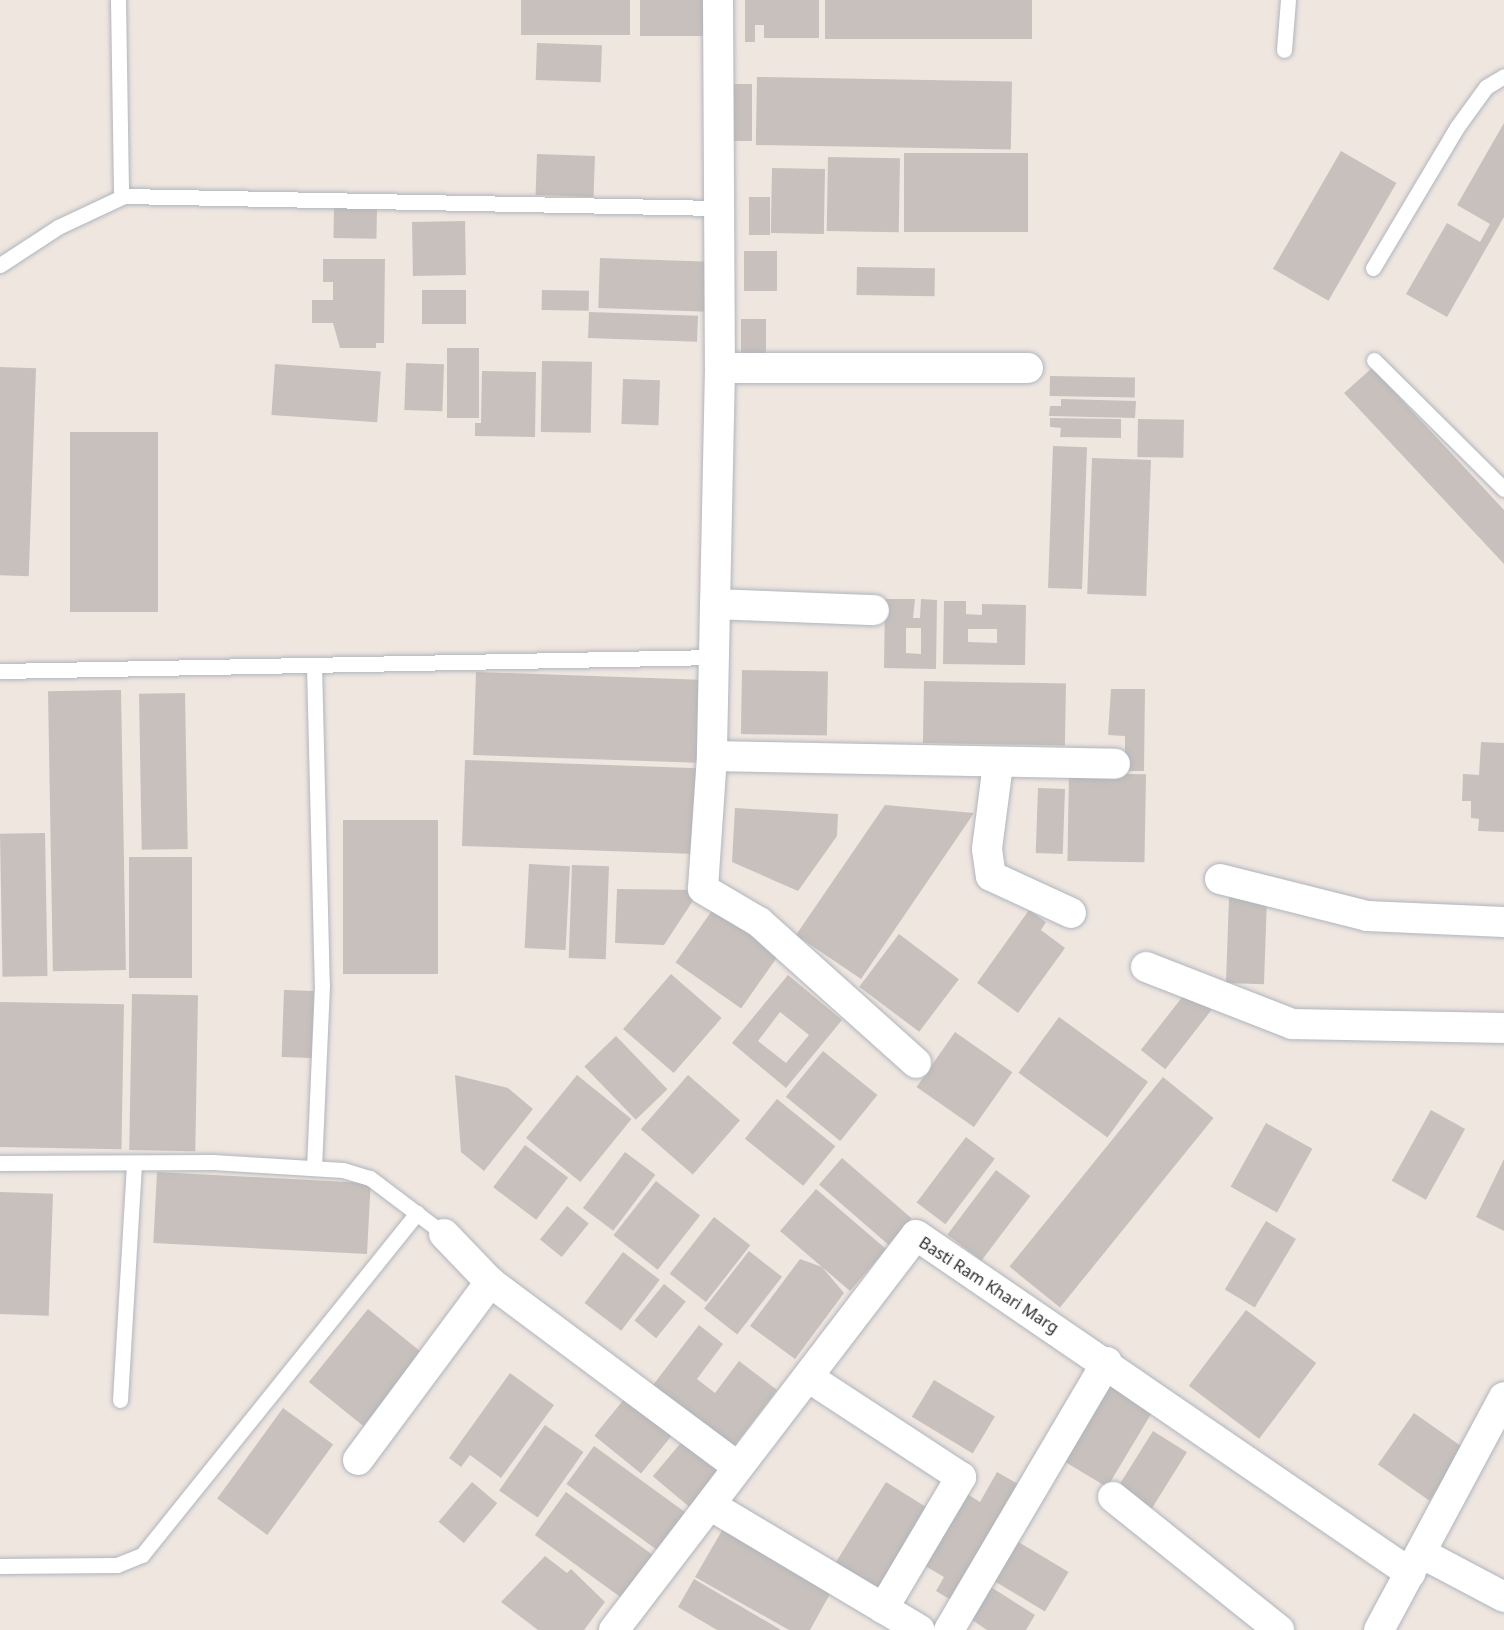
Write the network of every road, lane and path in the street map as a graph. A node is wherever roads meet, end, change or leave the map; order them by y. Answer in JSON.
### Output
{"nodes":[{"id":1,"x":118,"y":0,"type":"edge"},
{"id":2,"x":718,"y":0,"type":"edge"},
{"id":3,"x":1288,"y":0,"type":"edge"},
{"id":4,"x":1284,"y":50,"type":"dead end"},
{"id":5,"x":1504,"y":76,"type":"edge"},
{"id":6,"x":121,"y":197,"type":"junction"},
{"id":7,"x":718,"y":208,"type":"junction"},
{"id":8,"x":0,"y":265,"type":"edge"},
{"id":9,"x":1372,"y":268,"type":"dead end"},
{"id":10,"x":1374,"y":360,"type":"dead end"},
{"id":11,"x":720,"y":368,"type":"junction"},
{"id":12,"x":1028,"y":368,"type":"dead end"},
{"id":13,"x":1504,"y":489,"type":"edge"},
{"id":14,"x":716,"y":604,"type":"junction"},
{"id":15,"x":874,"y":610,"type":"dead end"},
{"id":16,"x":714,"y":657,"type":"junction"},
{"id":17,"x":314,"y":664,"type":"junction"},
{"id":18,"x":0,"y":671,"type":"edge"},
{"id":19,"x":712,"y":756,"type":"junction"},
{"id":20,"x":998,"y":764,"type":"junction"},
{"id":21,"x":1115,"y":764,"type":"dead end"},
{"id":22,"x":1220,"y":879,"type":"dead end"},
{"id":23,"x":1071,"y":914,"type":"dead end"},
{"id":24,"x":1504,"y":922,"type":"edge"},
{"id":25,"x":1146,"y":967,"type":"dead end"},
{"id":26,"x":1504,"y":1028,"type":"edge"},
{"id":27,"x":916,"y":1063,"type":"dead end"},
{"id":28,"x":0,"y":1163,"type":"edge"},
{"id":29,"x":134,"y":1164,"type":"junction"},
{"id":30,"x":314,"y":1167,"type":"junction"},
{"id":31,"x":417,"y":1213,"type":"junction"},
{"id":32,"x":444,"y":1234,"type":"joint"},
{"id":33,"x":490,"y":1282,"type":"junction"},
{"id":34,"x":1107,"y":1362,"type":"junction"},
{"id":35,"x":808,"y":1377,"type":"junction"},
{"id":36,"x":1504,"y":1397,"type":"edge"},
{"id":37,"x":120,"y":1400,"type":"dead end"},
{"id":38,"x":358,"y":1460,"type":"dead end"},
{"id":39,"x":738,"y":1467,"type":"junction"},
{"id":40,"x":1113,"y":1497,"type":"dead end"},
{"id":41,"x":710,"y":1505,"type":"junction"},
{"id":42,"x":1415,"y":1563,"type":"junction"},
{"id":43,"x":0,"y":1566,"type":"edge"},
{"id":44,"x":1504,"y":1597,"type":"edge"},
{"id":45,"x":883,"y":1609,"type":"junction"},
{"id":46,"x":614,"y":1630,"type":"edge"},
{"id":47,"x":920,"y":1630,"type":"edge"},
{"id":48,"x":949,"y":1630,"type":"edge"},
{"id":49,"x":1279,"y":1630,"type":"edge"},
{"id":50,"x":1379,"y":1630,"type":"edge"}],
"edges":[{"from":1,"to":6,"type":"lane"},
{"from":2,"to":7,"type":"street"},
{"from":3,"to":4,"type":"lane"},
{"from":5,"to":9,"type":"lane"},
{"from":6,"to":7,"type":"lane"},
{"from":6,"to":8,"type":"lane"},
{"from":7,"to":11,"type":"street"},
{"from":10,"to":13,"type":"lane"},
{"from":11,"to":12,"type":"street"},
{"from":11,"to":14,"type":"street"},
{"from":14,"to":15,"type":"street"},
{"from":14,"to":16,"type":"street"},
{"from":16,"to":17,"type":"lane"},
{"from":16,"to":19,"type":"street"},
{"from":17,"to":18,"type":"lane"},
{"from":17,"to":30,"type":"lane"},
{"from":19,"to":20,"type":"street"},
{"from":19,"to":27,"type":"street"},
{"from":20,"to":21,"type":"street"},
{"from":20,"to":23,"type":"street"},
{"from":22,"to":24,"type":"street"},
{"from":25,"to":26,"type":"street"},
{"from":28,"to":29,"type":"lane"},
{"from":29,"to":30,"type":"lane"},
{"from":29,"to":37,"type":"lane"},
{"from":30,"to":31,"type":"lane"},
{"from":31,"to":32,"type":"lane"},
{"from":31,"to":43,"type":"lane"},
{"from":32,"to":33,"type":"street"},
{"from":33,"to":38,"type":"street"},
{"from":33,"to":39,"type":"street"},
{"from":34,"to":35,"type":"street","name":"Basti Ram Khari Marg"},
{"from":34,"to":42,"type":"street","name":"Basti Ram Khari Marg"},
{"from":34,"to":48,"type":"street"},
{"from":35,"to":39,"type":"street","name":"Basti Ram Khari Marg"},
{"from":35,"to":45,"type":"street"},
{"from":36,"to":42,"type":"street"},
{"from":39,"to":41,"type":"street","name":"Basti Ram Khari Marg"},
{"from":40,"to":49,"type":"street"},
{"from":41,"to":45,"type":"street"},
{"from":41,"to":46,"type":"street","name":"Basti Ram Khari Marg"},
{"from":42,"to":44,"type":"street","name":"Basti Ram Khari Marg"},
{"from":42,"to":50,"type":"street"},
{"from":45,"to":47,"type":"street"}]}
